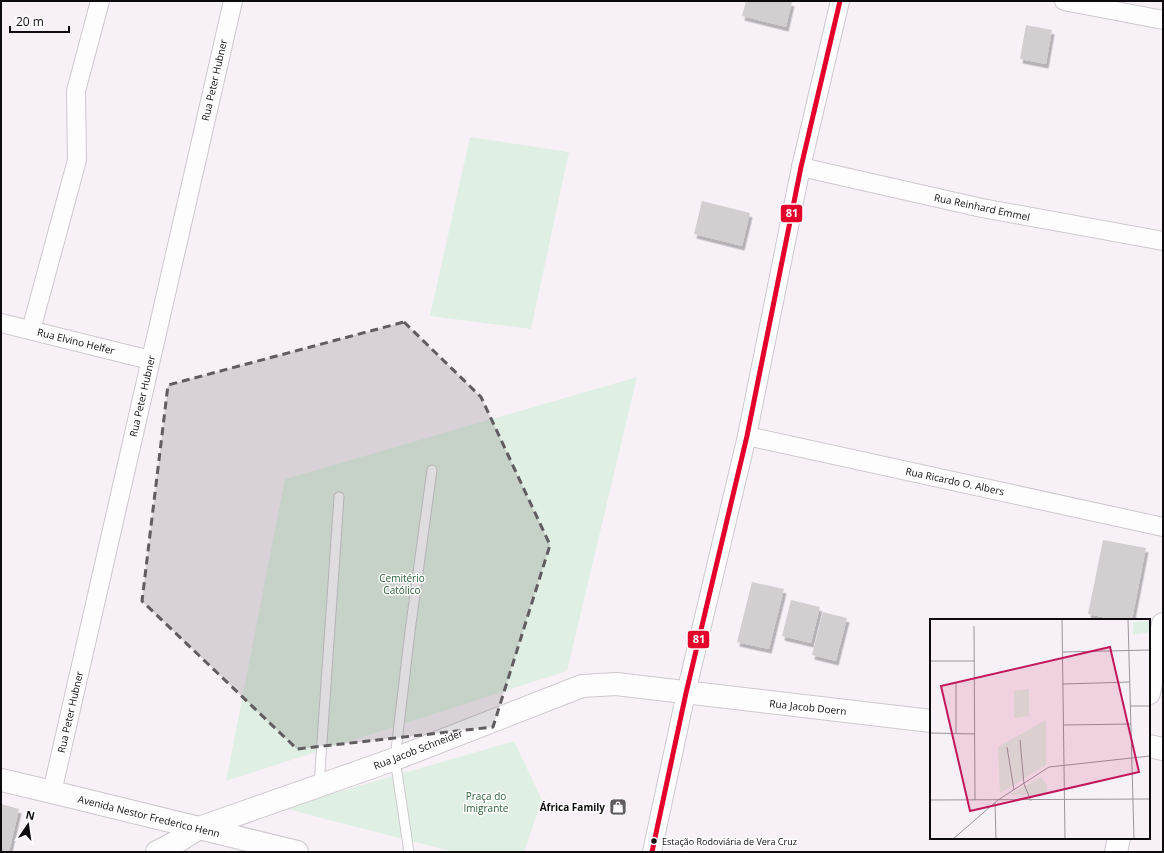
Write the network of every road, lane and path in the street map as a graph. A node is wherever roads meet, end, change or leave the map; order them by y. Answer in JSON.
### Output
{"nodes":[{"id":1,"x":100,"y":1,"type":"edge"},
{"id":2,"x":232,"y":1,"type":"edge"},
{"id":3,"x":840,"y":1,"type":"edge"},
{"id":4,"x":1064,"y":1,"type":"edge"},
{"id":5,"x":1163,"y":20,"type":"edge"},
{"id":6,"x":801,"y":167,"type":"junction"},
{"id":7,"x":1163,"y":241,"type":"edge"},
{"id":8,"x":1,"y":323,"type":"edge"},
{"id":9,"x":31,"y":330,"type":"junction"},
{"id":10,"x":150,"y":360,"type":"junction"},
{"id":11,"x":747,"y":436,"type":"junction"},
{"id":12,"x":432,"y":470,"type":"dead end"},
{"id":13,"x":339,"y":498,"type":"dead end"},
{"id":14,"x":1163,"y":527,"type":"edge"},
{"id":15,"x":1163,"y":624,"type":"edge"},
{"id":16,"x":1150,"y":689,"type":"edge"},
{"id":17,"x":686,"y":693,"type":"junction"},
{"id":18,"x":930,"y":721,"type":"edge"},
{"id":19,"x":1150,"y":746,"type":"edge"},
{"id":20,"x":1163,"y":749,"type":"edge"},
{"id":21,"x":395,"y":759,"type":"junction"},
{"id":22,"x":1,"y":780,"type":"edge"},
{"id":23,"x":320,"y":785,"type":"junction"},
{"id":24,"x":52,"y":792,"type":"junction"},
{"id":25,"x":199,"y":828,"type":"junction"},
{"id":26,"x":1119,"y":839,"type":"edge"},
{"id":27,"x":179,"y":846,"type":"edge"},
{"id":28,"x":157,"y":852,"type":"edge"},
{"id":29,"x":297,"y":852,"type":"edge"},
{"id":30,"x":409,"y":852,"type":"edge"},
{"id":31,"x":652,"y":852,"type":"edge"},
{"id":32,"x":1116,"y":852,"type":"edge"}],
"edges":[{"from":1,"to":9,"type":"street"},
{"from":2,"to":10,"type":"street","name":"Rua Peter Hubner"},
{"from":3,"to":6,"type":"street"},
{"from":4,"to":5,"type":"street"},
{"from":6,"to":7,"type":"street","name":"Rua Reinhard Emmel"},
{"from":6,"to":11,"type":"street"},
{"from":8,"to":9,"type":"street","name":"Rua Elvino Helfer"},
{"from":9,"to":10,"type":"street","name":"Rua Elvino Helfer"},
{"from":10,"to":24,"type":"street","name":"Rua Peter Hubner"},
{"from":11,"to":14,"type":"street","name":"Rua Ricardo O. Albers"},
{"from":11,"to":17,"type":"street"},
{"from":12,"to":21,"type":"lane"},
{"from":13,"to":23,"type":"lane"},
{"from":15,"to":16,"type":"street"},
{"from":17,"to":18,"type":"street","name":"Rua Jacob Doern"},
{"from":17,"to":21,"type":"street","name":"Rua Jacob Schneider"},
{"from":17,"to":31,"type":"street"},
{"from":19,"to":20,"type":"street"},
{"from":21,"to":23,"type":"street","name":"Rua Jacob Schneider"},
{"from":21,"to":30,"type":"lane"},
{"from":22,"to":24,"type":"street","name":"Avenida Nestor Frederico Henn"},
{"from":23,"to":25,"type":"street","name":"Rua Jacob Schneider"},
{"from":24,"to":25,"type":"street","name":"Avenida Nestor Frederico Henn"},
{"from":25,"to":27,"type":"street","name":"Rua Jacob Schneider"},
{"from":25,"to":29,"type":"street","name":"Avenida Nestor Frederico Henn"},
{"from":26,"to":32,"type":"street"},
{"from":27,"to":28,"type":"street","name":"Rua Jacob Schneider"}]}
